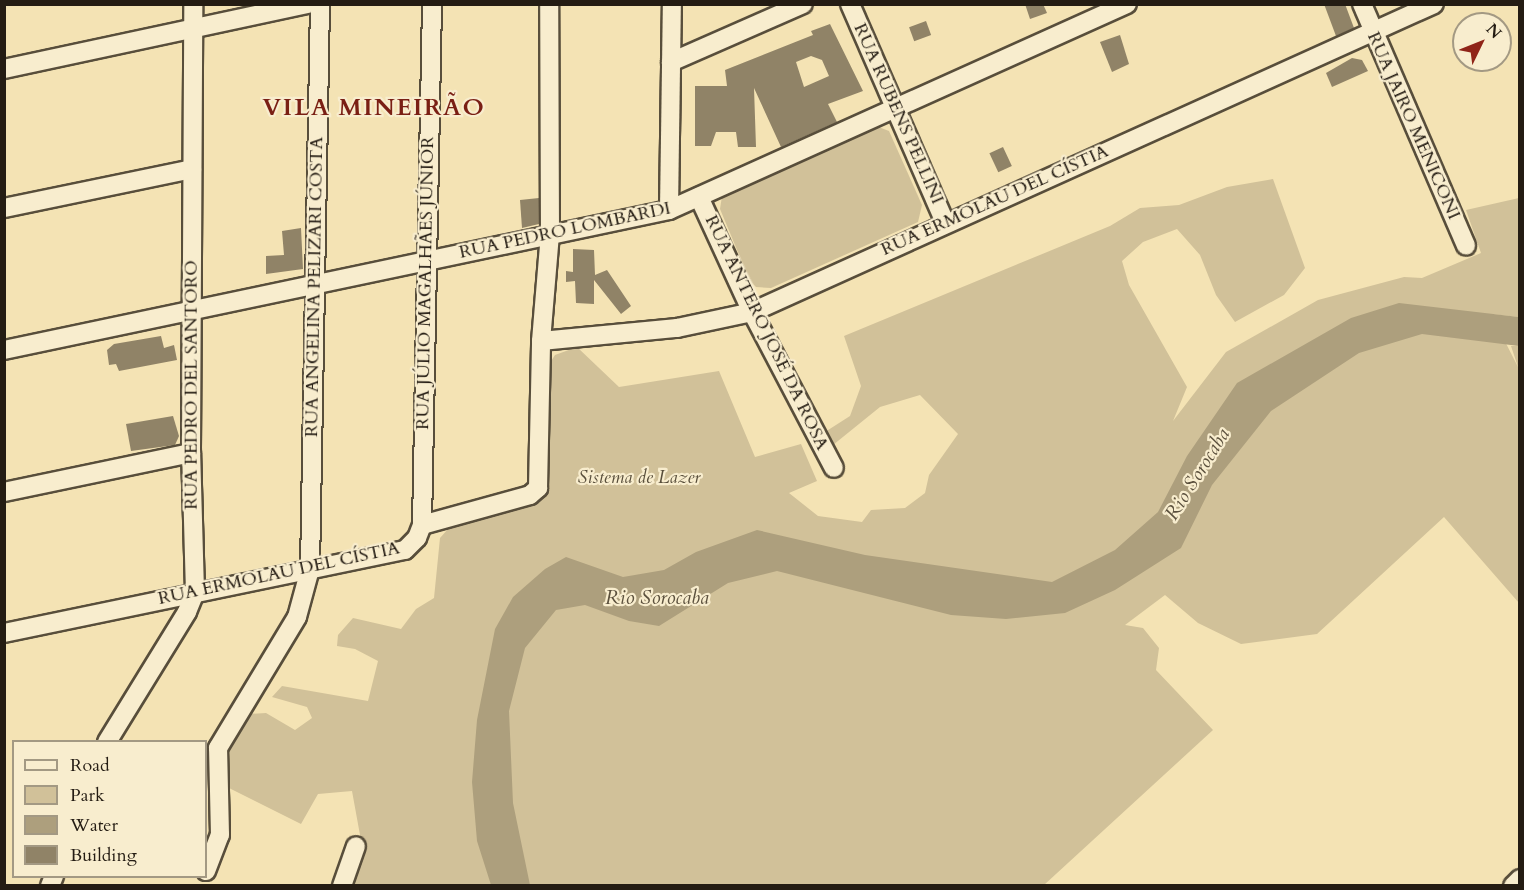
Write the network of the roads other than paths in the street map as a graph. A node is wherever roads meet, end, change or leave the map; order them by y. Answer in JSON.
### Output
{"nodes":[{"id":1,"x":193,"y":4,"type":"edge"},
{"id":2,"x":308,"y":4,"type":"edge"},
{"id":3,"x":320,"y":4,"type":"edge"},
{"id":4,"x":432,"y":4,"type":"edge"},
{"id":5,"x":549,"y":4,"type":"edge"},
{"id":6,"x":672,"y":4,"type":"edge"},
{"id":7,"x":803,"y":4,"type":"edge"},
{"id":8,"x":850,"y":4,"type":"edge"},
{"id":9,"x":1127,"y":4,"type":"edge"},
{"id":10,"x":1362,"y":4,"type":"edge"},
{"id":11,"x":1434,"y":4,"type":"edge"},
{"id":12,"x":193,"y":29,"type":"junction"},
{"id":13,"x":1371,"y":32,"type":"junction"},
{"id":14,"x":671,"y":62,"type":"junction"},
{"id":15,"x":4,"y":69,"type":"edge"},
{"id":16,"x":896,"y":109,"type":"junction"},
{"id":17,"x":192,"y":169,"type":"junction"},
{"id":18,"x":699,"y":197,"type":"junction"},
{"id":19,"x":4,"y":208,"type":"edge"},
{"id":20,"x":669,"y":210,"type":"junction"},
{"id":21,"x":945,"y":223,"type":"junction"},
{"id":22,"x":550,"y":234,"type":"junction"},
{"id":23,"x":1466,"y":246,"type":"dead end"},
{"id":24,"x":426,"y":262,"type":"junction"},
{"id":25,"x":315,"y":285,"type":"junction"},
{"id":26,"x":192,"y":311,"type":"junction"},
{"id":27,"x":752,"y":312,"type":"junction"},
{"id":28,"x":541,"y":341,"type":"junction"},
{"id":29,"x":4,"y":350,"type":"edge"},
{"id":30,"x":191,"y":453,"type":"junction"},
{"id":31,"x":834,"y":468,"type":"dead end"},
{"id":32,"x":4,"y":492,"type":"edge"},
{"id":33,"x":422,"y":525,"type":"junction"},
{"id":34,"x":309,"y":569,"type":"junction"},
{"id":35,"x":195,"y":592,"type":"junction"},
{"id":36,"x":4,"y":633,"type":"edge"},
{"id":37,"x":108,"y":740,"type":"edge"},
{"id":38,"x":356,"y":846,"type":"dead end"},
{"id":39,"x":207,"y":868,"type":"edge"},
{"id":40,"x":1520,"y":879,"type":"edge"},
{"id":41,"x":342,"y":885,"type":"edge"},
{"id":42,"x":1513,"y":885,"type":"edge"}],
"edges":[{"from":1,"to":12,"type":"street","name":"RUA PEDRO DEL SANTORO"},
{"from":2,"to":12,"type":"street"},
{"from":3,"to":25,"type":"street","name":"RUA ANGELINA PELIZARI COSTA"},
{"from":4,"to":24,"type":"street","name":"RUA JÚLIO MAGALHÃES JÚNIOR"},
{"from":5,"to":22,"type":"street"},
{"from":6,"to":14,"type":"street"},
{"from":7,"to":14,"type":"street"},
{"from":8,"to":16,"type":"street","name":"RUA RUBENS PELLINI"},
{"from":9,"to":16,"type":"street","name":"RUA PEDRO LOMBARDI"},
{"from":10,"to":13,"type":"street","name":"RUA JAIRO MENICONI"},
{"from":11,"to":13,"type":"street","name":"RUA ERMOLAU DEL CÍSTIA"},
{"from":12,"to":15,"type":"street"},
{"from":12,"to":17,"type":"street","name":"RUA PEDRO DEL SANTORO"},
{"from":13,"to":21,"type":"street","name":"RUA ERMOLAU DEL CÍSTIA"},
{"from":13,"to":23,"type":"street","name":"RUA JAIRO MENICONI"},
{"from":14,"to":20,"type":"street"},
{"from":16,"to":18,"type":"street","name":"RUA PEDRO LOMBARDI"},
{"from":16,"to":21,"type":"street","name":"RUA RUBENS PELLINI"},
{"from":17,"to":19,"type":"street"},
{"from":17,"to":26,"type":"street","name":"RUA PEDRO DEL SANTORO"},
{"from":18,"to":20,"type":"street","name":"RUA PEDRO LOMBARDI"},
{"from":18,"to":27,"type":"street","name":"RUA ANTERO JOSÉ DA ROSA"},
{"from":20,"to":22,"type":"street","name":"RUA PEDRO LOMBARDI"},
{"from":21,"to":27,"type":"street","name":"RUA ERMOLAU DEL CÍSTIA"},
{"from":22,"to":24,"type":"street","name":"RUA PEDRO LOMBARDI"},
{"from":22,"to":28,"type":"street"},
{"from":24,"to":25,"type":"street","name":"RUA PEDRO LOMBARDI"},
{"from":24,"to":33,"type":"street","name":"RUA JÚLIO MAGALHÃES JÚNIOR"},
{"from":25,"to":26,"type":"street","name":"RUA PEDRO LOMBARDI"},
{"from":25,"to":34,"type":"street","name":"RUA ANGELINA PELIZARI COSTA"},
{"from":26,"to":29,"type":"street","name":"RUA PEDRO LOMBARDI"},
{"from":26,"to":30,"type":"street","name":"RUA PEDRO DEL SANTORO"},
{"from":27,"to":28,"type":"street","name":"RUA ERMOLAU DEL CÍSTIA"},
{"from":27,"to":31,"type":"street","name":"RUA ANTERO JOSÉ DA ROSA"},
{"from":28,"to":33,"type":"street"},
{"from":30,"to":32,"type":"street"},
{"from":30,"to":35,"type":"street","name":"RUA PEDRO DEL SANTORO"},
{"from":33,"to":34,"type":"street","name":"RUA ERMOLAU DEL CÍSTIA"},
{"from":34,"to":35,"type":"street","name":"RUA ERMOLAU DEL CÍSTIA"},
{"from":34,"to":39,"type":"street","name":"RUA ANGELINA PELIZARI COSTA"},
{"from":35,"to":36,"type":"street","name":"RUA ERMOLAU DEL CÍSTIA"},
{"from":35,"to":37,"type":"street","name":"RUA PEDRO DEL SANTORO"},
{"from":38,"to":41,"type":"street"},
{"from":40,"to":42,"type":"street"}]}
